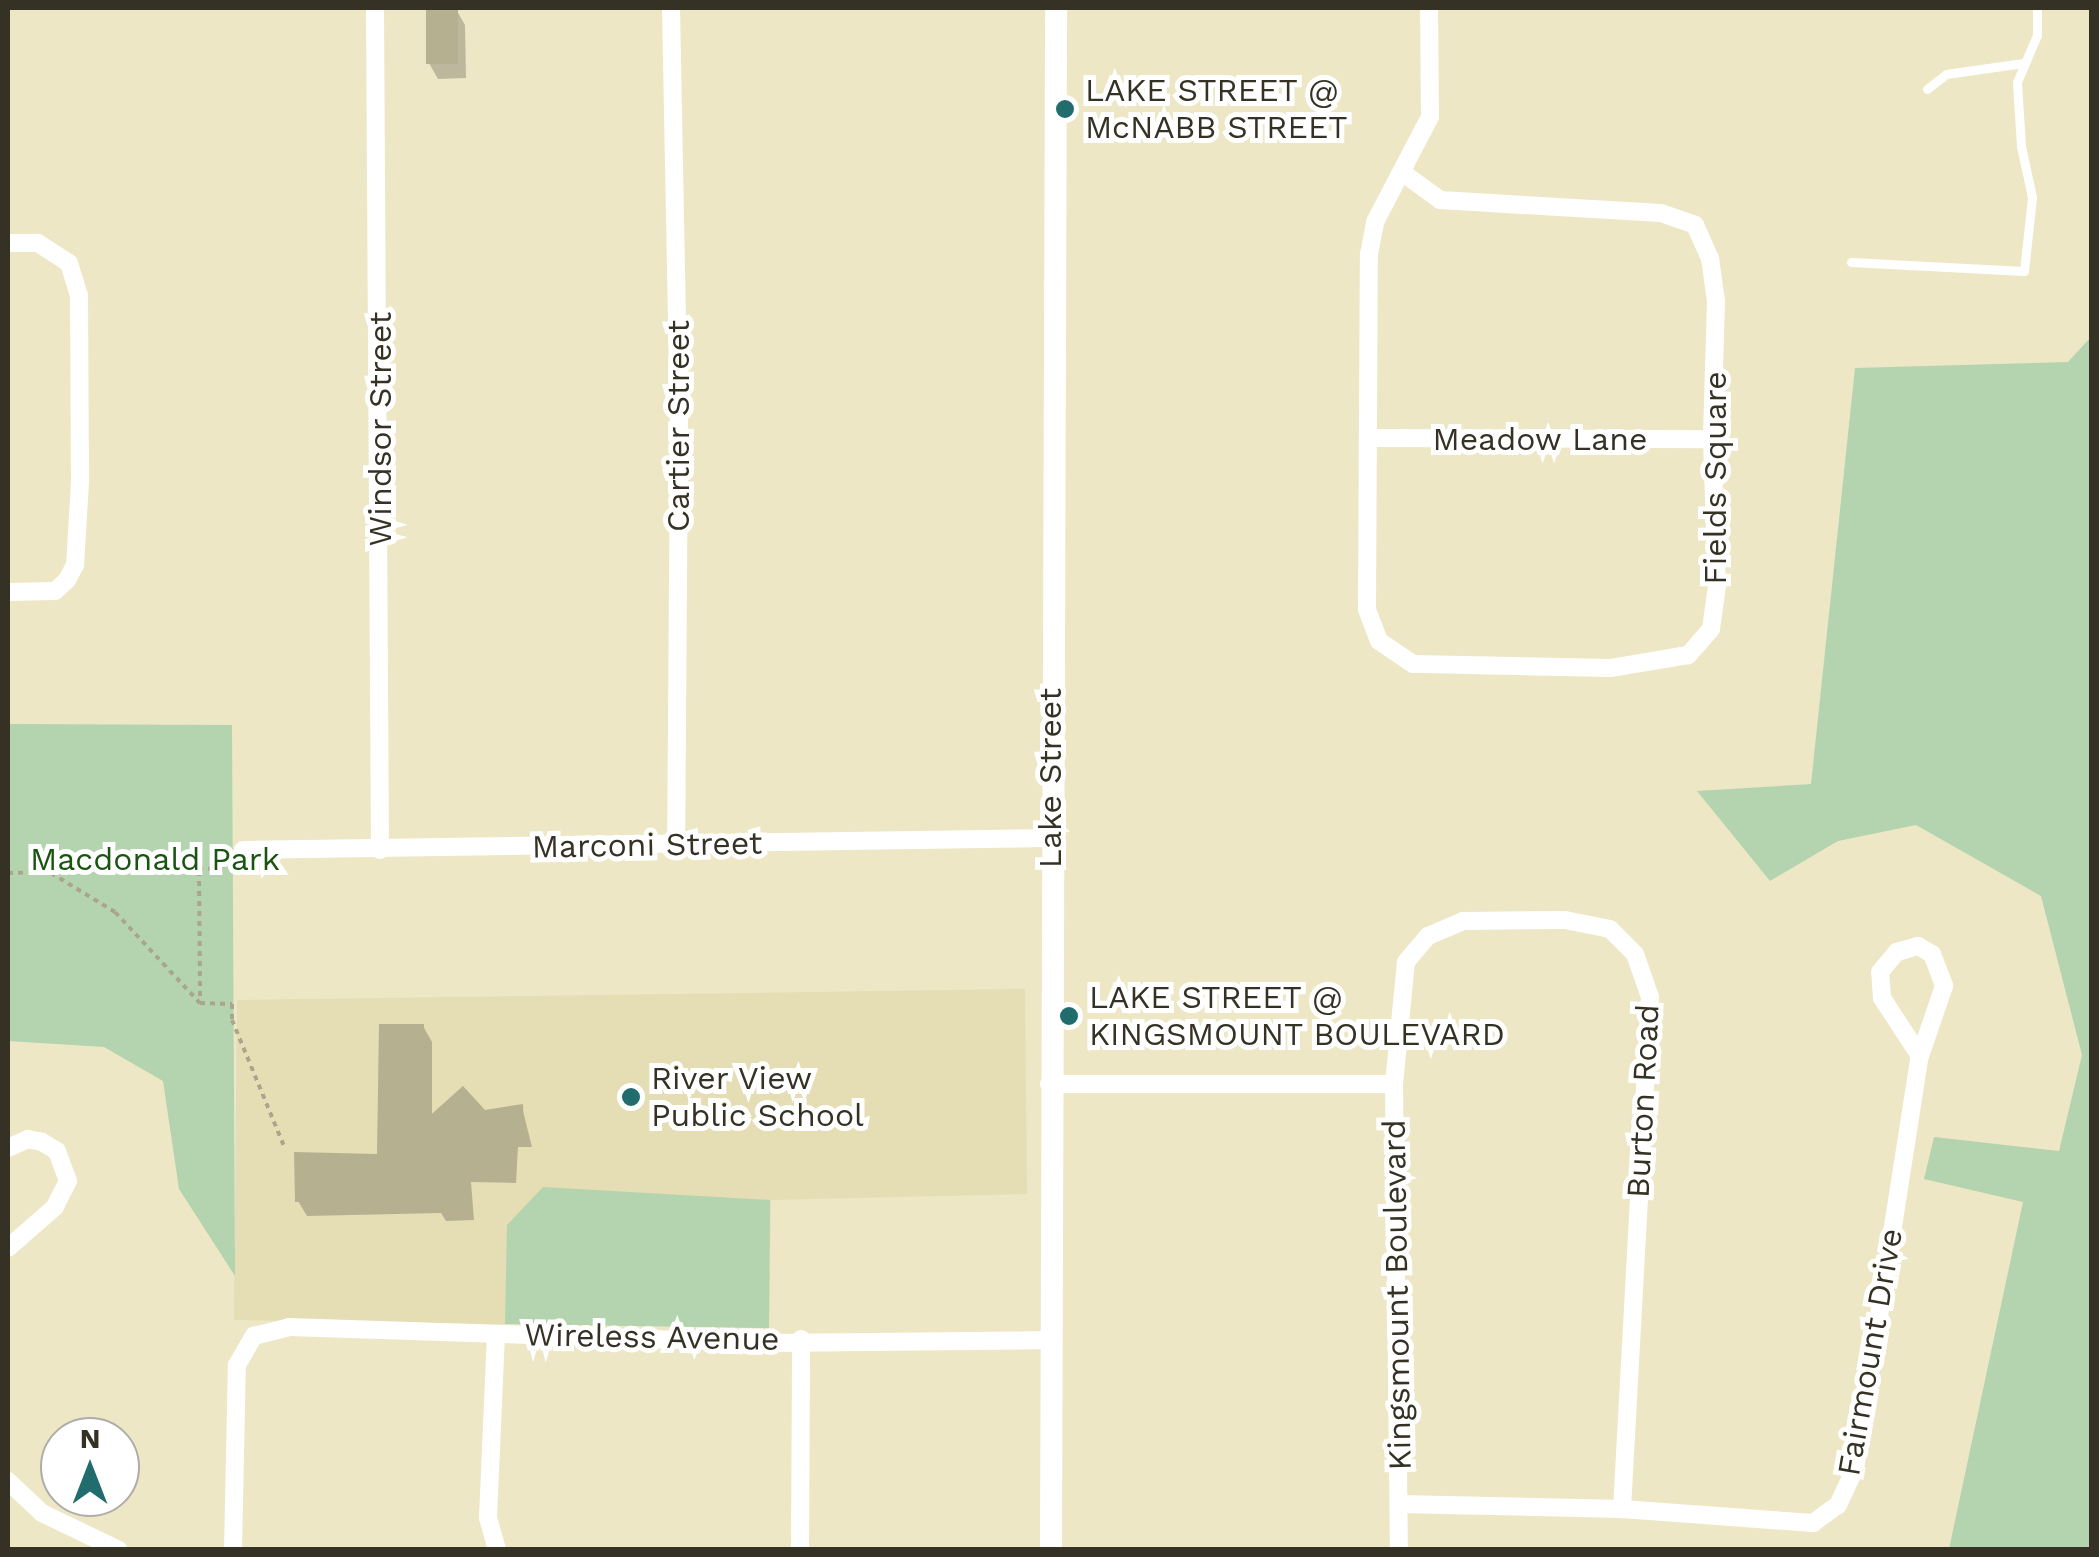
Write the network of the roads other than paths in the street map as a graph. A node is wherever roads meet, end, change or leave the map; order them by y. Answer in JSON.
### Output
{"nodes":[{"id":1,"x":376,"y":8,"type":"edge"},
{"id":2,"x":671,"y":8,"type":"edge"},
{"id":3,"x":1056,"y":8,"type":"edge"},
{"id":4,"x":1429,"y":8,"type":"edge"},
{"id":5,"x":2037,"y":8,"type":"edge"},
{"id":6,"x":2024,"y":63,"type":"junction"},
{"id":7,"x":1926,"y":89,"type":"dead end"},
{"id":8,"x":1403,"y":173,"type":"junction"},
{"id":9,"x":8,"y":242,"type":"edge"},
{"id":10,"x":1851,"y":262,"type":"dead end"},
{"id":11,"x":1368,"y":438,"type":"junction"},
{"id":12,"x":1712,"y":439,"type":"junction"},
{"id":13,"x":8,"y":592,"type":"edge"},
{"id":14,"x":1050,"y":838,"type":"junction"},
{"id":15,"x":676,"y":844,"type":"junction"},
{"id":16,"x":244,"y":850,"type":"road end"},
{"id":17,"x":380,"y":850,"type":"junction"},
{"id":18,"x":1920,"y":1056,"type":"junction"},
{"id":19,"x":1049,"y":1084,"type":"junction"},
{"id":20,"x":1394,"y":1084,"type":"junction"},
{"id":21,"x":8,"y":1148,"type":"edge"},
{"id":22,"x":8,"y":1248,"type":"edge"},
{"id":23,"x":496,"y":1334,"type":"junction"},
{"id":24,"x":800,"y":1339,"type":"junction"},
{"id":25,"x":1051,"y":1340,"type":"junction"},
{"id":26,"x":8,"y":1482,"type":"edge"},
{"id":27,"x":1400,"y":1504,"type":"junction"},
{"id":28,"x":1622,"y":1509,"type":"junction"},
{"id":29,"x":119,"y":1550,"type":"edge"},
{"id":30,"x":233,"y":1550,"type":"edge"},
{"id":31,"x":497,"y":1550,"type":"edge"},
{"id":32,"x":800,"y":1550,"type":"edge"},
{"id":33,"x":1051,"y":1550,"type":"edge"},
{"id":34,"x":1399,"y":1550,"type":"edge"}],
"edges":[{"from":1,"to":17,"type":"street","name":"Windsor Street"},
{"from":2,"to":15,"type":"street","name":"Cartier Street"},
{"from":3,"to":14,"type":"street","name":"Lake Street"},
{"from":4,"to":8,"type":"street","name":"Fields Square"},
{"from":5,"to":6,"type":"lane"},
{"from":6,"to":7,"type":"lane"},
{"from":6,"to":10,"type":"lane"},
{"from":8,"to":11,"type":"street","name":"Fields Square"},
{"from":8,"to":12,"type":"street","name":"Fields Square"},
{"from":9,"to":13,"type":"street"},
{"from":11,"to":12,"type":"street","name":"Meadow Lane"},
{"from":11,"to":12,"type":"street","name":"Fields Square"},
{"from":14,"to":15,"type":"street","name":"Marconi Street"},
{"from":14,"to":19,"type":"street","name":"Lake Street"},
{"from":15,"to":17,"type":"street","name":"Marconi Street"},
{"from":16,"to":17,"type":"street","name":"Marconi Street"},
{"from":18,"to":18,"type":"street","name":"Fairmount Drive"},
{"from":18,"to":28,"type":"street","name":"Fairmount Drive"},
{"from":19,"to":20,"type":"street","name":"Kingsmount Boulevard"},
{"from":19,"to":25,"type":"street","name":"Lake Street"},
{"from":20,"to":27,"type":"street","name":"Kingsmount Boulevard"},
{"from":20,"to":28,"type":"street","name":"Burton Road"},
{"from":21,"to":22,"type":"street"},
{"from":23,"to":24,"type":"street","name":"Wireless Avenue"},
{"from":23,"to":30,"type":"street","name":"Wireless Avenue"},
{"from":23,"to":31,"type":"street"},
{"from":24,"to":25,"type":"street","name":"Wireless Avenue"},
{"from":24,"to":32,"type":"street"},
{"from":25,"to":33,"type":"street","name":"Lake Street"},
{"from":26,"to":29,"type":"street"},
{"from":27,"to":28,"type":"street","name":"Fairmount Drive"},
{"from":27,"to":34,"type":"street","name":"Kingsmount Boulevard"}]}
